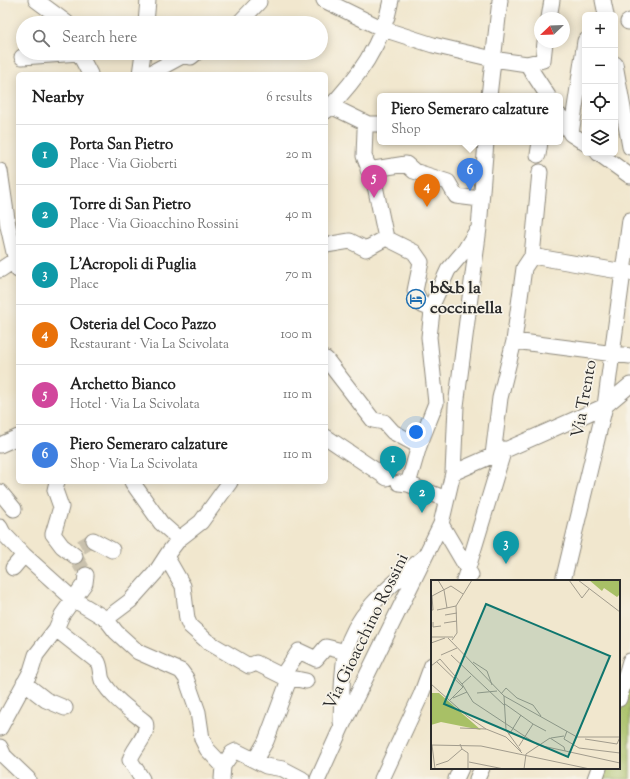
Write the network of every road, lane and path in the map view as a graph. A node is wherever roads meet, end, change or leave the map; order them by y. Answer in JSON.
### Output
{"nodes":[{"id":1,"x":36,"y":0,"type":"edge"},
{"id":2,"x":148,"y":0,"type":"edge"},
{"id":3,"x":324,"y":0,"type":"edge"},
{"id":4,"x":391,"y":0,"type":"edge"},
{"id":5,"x":500,"y":0,"type":"edge"},
{"id":6,"x":552,"y":0,"type":"edge"},
{"id":7,"x":603,"y":0,"type":"edge"},
{"id":8,"x":259,"y":2,"type":"dead end"},
{"id":9,"x":550,"y":12,"type":"edge"},
{"id":10,"x":605,"y":12,"type":"edge"},
{"id":11,"x":58,"y":16,"type":"edge"},
{"id":12,"x":147,"y":16,"type":"edge"},
{"id":13,"x":246,"y":16,"type":"edge"},
{"id":14,"x":383,"y":29,"type":"junction"},
{"id":15,"x":544,"y":48,"type":"edge"},
{"id":16,"x":584,"y":48,"type":"edge"},
{"id":17,"x":493,"y":59,"type":"junction"},
{"id":18,"x":83,"y":60,"type":"edge"},
{"id":19,"x":141,"y":60,"type":"edge"},
{"id":20,"x":175,"y":60,"type":"edge"},
{"id":21,"x":527,"y":64,"type":"junction"},
{"id":22,"x":89,"y":72,"type":"edge"},
{"id":23,"x":140,"y":72,"type":"edge"},
{"id":24,"x":153,"y":72,"type":"edge"},
{"id":25,"x":618,"y":81,"type":"edge"},
{"id":26,"x":490,"y":93,"type":"edge"},
{"id":27,"x":546,"y":93,"type":"edge"},
{"id":28,"x":328,"y":109,"type":"edge"},
{"id":29,"x":563,"y":121,"type":"edge"},
{"id":30,"x":374,"y":124,"type":"edge"},
{"id":31,"x":571,"y":134,"type":"junction"},
{"id":32,"x":582,"y":142,"type":"edge"},
{"id":33,"x":486,"y":145,"type":"edge"},
{"id":34,"x":630,"y":147,"type":"edge"},
{"id":35,"x":602,"y":156,"type":"edge"},
{"id":36,"x":368,"y":170,"type":"junction"},
{"id":37,"x":0,"y":171,"type":"edge"},
{"id":38,"x":540,"y":172,"type":"dead end"},
{"id":39,"x":630,"y":176,"type":"edge"},
{"id":40,"x":480,"y":199,"type":"junction"},
{"id":41,"x":630,"y":220,"type":"edge"},
{"id":42,"x":9,"y":226,"type":"edge"},
{"id":43,"x":479,"y":228,"type":"junction"},
{"id":44,"x":386,"y":238,"type":"junction"},
{"id":45,"x":328,"y":245,"type":"edge"},
{"id":46,"x":16,"y":260,"type":"edge"},
{"id":47,"x":528,"y":262,"type":"junction"},
{"id":48,"x":16,"y":265,"type":"edge"},
{"id":49,"x":0,"y":270,"type":"edge"},
{"id":50,"x":626,"y":273,"type":"edge"},
{"id":51,"x":432,"y":309,"type":"junction"},
{"id":52,"x":514,"y":341,"type":"junction"},
{"id":53,"x":612,"y":353,"type":"junction"},
{"id":54,"x":630,"y":356,"type":"edge"},
{"id":55,"x":328,"y":362,"type":"edge"},
{"id":56,"x":630,"y":385,"type":"edge"},
{"id":57,"x":436,"y":403,"type":"junction"},
{"id":58,"x":456,"y":406,"type":"junction"},
{"id":59,"x":605,"y":406,"type":"junction"},
{"id":60,"x":16,"y":438,"type":"edge"},
{"id":61,"x":328,"y":438,"type":"edge"},
{"id":62,"x":0,"y":445,"type":"edge"},
{"id":63,"x":419,"y":446,"type":"junction"},
{"id":64,"x":499,"y":452,"type":"junction"},
{"id":65,"x":453,"y":472,"type":"junction"},
{"id":66,"x":398,"y":482,"type":"junction"},
{"id":67,"x":56,"y":484,"type":"edge"},
{"id":68,"x":133,"y":484,"type":"edge"},
{"id":69,"x":229,"y":484,"type":"edge"},
{"id":70,"x":0,"y":492,"type":"edge"},
{"id":71,"x":446,"y":499,"type":"junction"},
{"id":72,"x":14,"y":510,"type":"dead end"},
{"id":73,"x":441,"y":524,"type":"junction"},
{"id":74,"x":0,"y":527,"type":"edge"},
{"id":75,"x":179,"y":539,"type":"junction"},
{"id":76,"x":5,"y":544,"type":"edge"},
{"id":77,"x":112,"y":550,"type":"dead end"},
{"id":78,"x":428,"y":553,"type":"junction"},
{"id":79,"x":24,"y":555,"type":"junction"},
{"id":80,"x":167,"y":558,"type":"junction"},
{"id":81,"x":13,"y":568,"type":"dead end"},
{"id":82,"x":86,"y":575,"type":"dead end"},
{"id":83,"x":469,"y":577,"type":"edge"},
{"id":84,"x":563,"y":580,"type":"edge"},
{"id":85,"x":73,"y":599,"type":"junction"},
{"id":86,"x":106,"y":619,"type":"junction"},
{"id":87,"x":56,"y":629,"type":"junction"},
{"id":88,"x":346,"y":652,"type":"junction"},
{"id":89,"x":630,"y":661,"type":"edge"},
{"id":90,"x":431,"y":670,"type":"edge"},
{"id":91,"x":286,"y":677,"type":"junction"},
{"id":92,"x":306,"y":681,"type":"dead end"},
{"id":93,"x":24,"y":684,"type":"junction"},
{"id":94,"x":620,"y":696,"type":"edge"},
{"id":95,"x":426,"y":698,"type":"edge"},
{"id":96,"x":65,"y":708,"type":"dead end"},
{"id":97,"x":0,"y":728,"type":"edge"},
{"id":98,"x":340,"y":728,"type":"junction"},
{"id":99,"x":2,"y":756,"type":"edge"},
{"id":100,"x":255,"y":760,"type":"junction"},
{"id":101,"x":461,"y":769,"type":"edge"},
{"id":102,"x":482,"y":769,"type":"edge"},
{"id":103,"x":599,"y":769,"type":"edge"},
{"id":104,"x":223,"y":772,"type":"edge"},
{"id":105,"x":28,"y":779,"type":"edge"},
{"id":106,"x":142,"y":779,"type":"edge"},
{"id":107,"x":302,"y":779,"type":"edge"},
{"id":108,"x":318,"y":779,"type":"edge"},
{"id":109,"x":382,"y":779,"type":"edge"},
{"id":110,"x":456,"y":779,"type":"edge"},
{"id":111,"x":477,"y":779,"type":"edge"},
{"id":112,"x":595,"y":779,"type":"edge"}],
"edges":[{"from":1,"to":11,"type":"street"},
{"from":2,"to":12,"type":"street"},
{"from":3,"to":14,"type":"street"},
{"from":4,"to":14,"type":"street"},
{"from":5,"to":17,"type":"street"},
{"from":6,"to":9,"type":"street"},
{"from":7,"to":10,"type":"street"},
{"from":8,"to":13,"type":"street"},
{"from":14,"to":17,"type":"street"},
{"from":14,"to":28,"type":"street"},
{"from":15,"to":21,"type":"street"},
{"from":16,"to":31,"type":"street"},
{"from":17,"to":21,"type":"street"},
{"from":17,"to":26,"type":"street"},
{"from":18,"to":22,"type":"street"},
{"from":19,"to":23,"type":"street"},
{"from":20,"to":24,"type":"street"},
{"from":21,"to":27,"type":"street"},
{"from":25,"to":34,"type":"street"},
{"from":28,"to":30,"type":"street"},
{"from":29,"to":31,"type":"street"},
{"from":30,"to":36,"type":"street"},
{"from":31,"to":32,"type":"street"},
{"from":33,"to":40,"type":"street","name":"Via Gioacchino Rossini"},
{"from":35,"to":39,"type":"street"},
{"from":36,"to":40,"type":"street"},
{"from":36,"to":44,"type":"street"},
{"from":37,"to":42,"type":"street"},
{"from":38,"to":47,"type":"street"},
{"from":40,"to":43,"type":"street","name":"Via Gioacchino Rossini"},
{"from":41,"to":50,"type":"street","name":"Via Trento"},
{"from":42,"to":46,"type":"street"},
{"from":43,"to":51,"type":"street"},
{"from":43,"to":58,"type":"street","name":"Via Gioacchino Rossini"},
{"from":44,"to":45,"type":"street"},
{"from":44,"to":51,"type":"street"},
{"from":47,"to":50,"type":"street"},
{"from":47,"to":52,"type":"street"},
{"from":48,"to":49,"type":"street"},
{"from":50,"to":53,"type":"street","name":"Via Trento"},
{"from":51,"to":57,"type":"street"},
{"from":52,"to":53,"type":"street"},
{"from":52,"to":64,"type":"street"},
{"from":53,"to":54,"type":"street"},
{"from":53,"to":59,"type":"street","name":"Via Trento"},
{"from":55,"to":63,"type":"street"},
{"from":56,"to":59,"type":"street"},
{"from":57,"to":58,"type":"street"},
{"from":57,"to":63,"type":"street"},
{"from":58,"to":65,"type":"street","name":"Via Gioacchino Rossini"},
{"from":59,"to":64,"type":"street"},
{"from":59,"to":84,"type":"street","name":"Via Trento"},
{"from":60,"to":62,"type":"street"},
{"from":61,"to":66,"type":"street"},
{"from":63,"to":66,"type":"street"},
{"from":64,"to":65,"type":"street"},
{"from":64,"to":83,"type":"street"},
{"from":65,"to":71,"type":"street","name":"Via Gioacchino Rossini"},
{"from":66,"to":71,"type":"street"},
{"from":67,"to":77,"type":"street"},
{"from":68,"to":75,"type":"street"},
{"from":69,"to":75,"type":"street"},
{"from":70,"to":72,"type":"street"},
{"from":71,"to":73,"type":"street","name":"Via Gioacchino Rossini"},
{"from":73,"to":78,"type":"street","name":"Via Gioacchino Rossini"},
{"from":73,"to":83,"type":"street"},
{"from":74,"to":76,"type":"street"},
{"from":75,"to":80,"type":"street"},
{"from":76,"to":79,"type":"street"},
{"from":78,"to":88,"type":"street","name":"Via Gioacchino Rossini"},
{"from":78,"to":98,"type":"street","name":"Via Gioacchino Rossini"},
{"from":79,"to":81,"type":"street"},
{"from":79,"to":85,"type":"street"},
{"from":80,"to":86,"type":"street"},
{"from":80,"to":91,"type":"street"},
{"from":82,"to":85,"type":"street"},
{"from":85,"to":86,"type":"street"},
{"from":85,"to":87,"type":"street"},
{"from":86,"to":104,"type":"street"},
{"from":87,"to":93,"type":"street"},
{"from":87,"to":106,"type":"street"},
{"from":88,"to":91,"type":"street"},
{"from":88,"to":98,"type":"street","name":"Via Gioacchino Rossini"},
{"from":89,"to":94,"type":"street"},
{"from":90,"to":95,"type":"street"},
{"from":91,"to":92,"type":"street"},
{"from":91,"to":100,"type":"street"},
{"from":93,"to":96,"type":"street"},
{"from":93,"to":97,"type":"street"},
{"from":95,"to":109,"type":"street"},
{"from":98,"to":108,"type":"street","name":"Via Gioacchino Rossini"},
{"from":99,"to":105,"type":"street"},
{"from":100,"to":104,"type":"street"},
{"from":100,"to":107,"type":"street"},
{"from":101,"to":110,"type":"street"},
{"from":102,"to":111,"type":"street"},
{"from":103,"to":112,"type":"street"}]}
